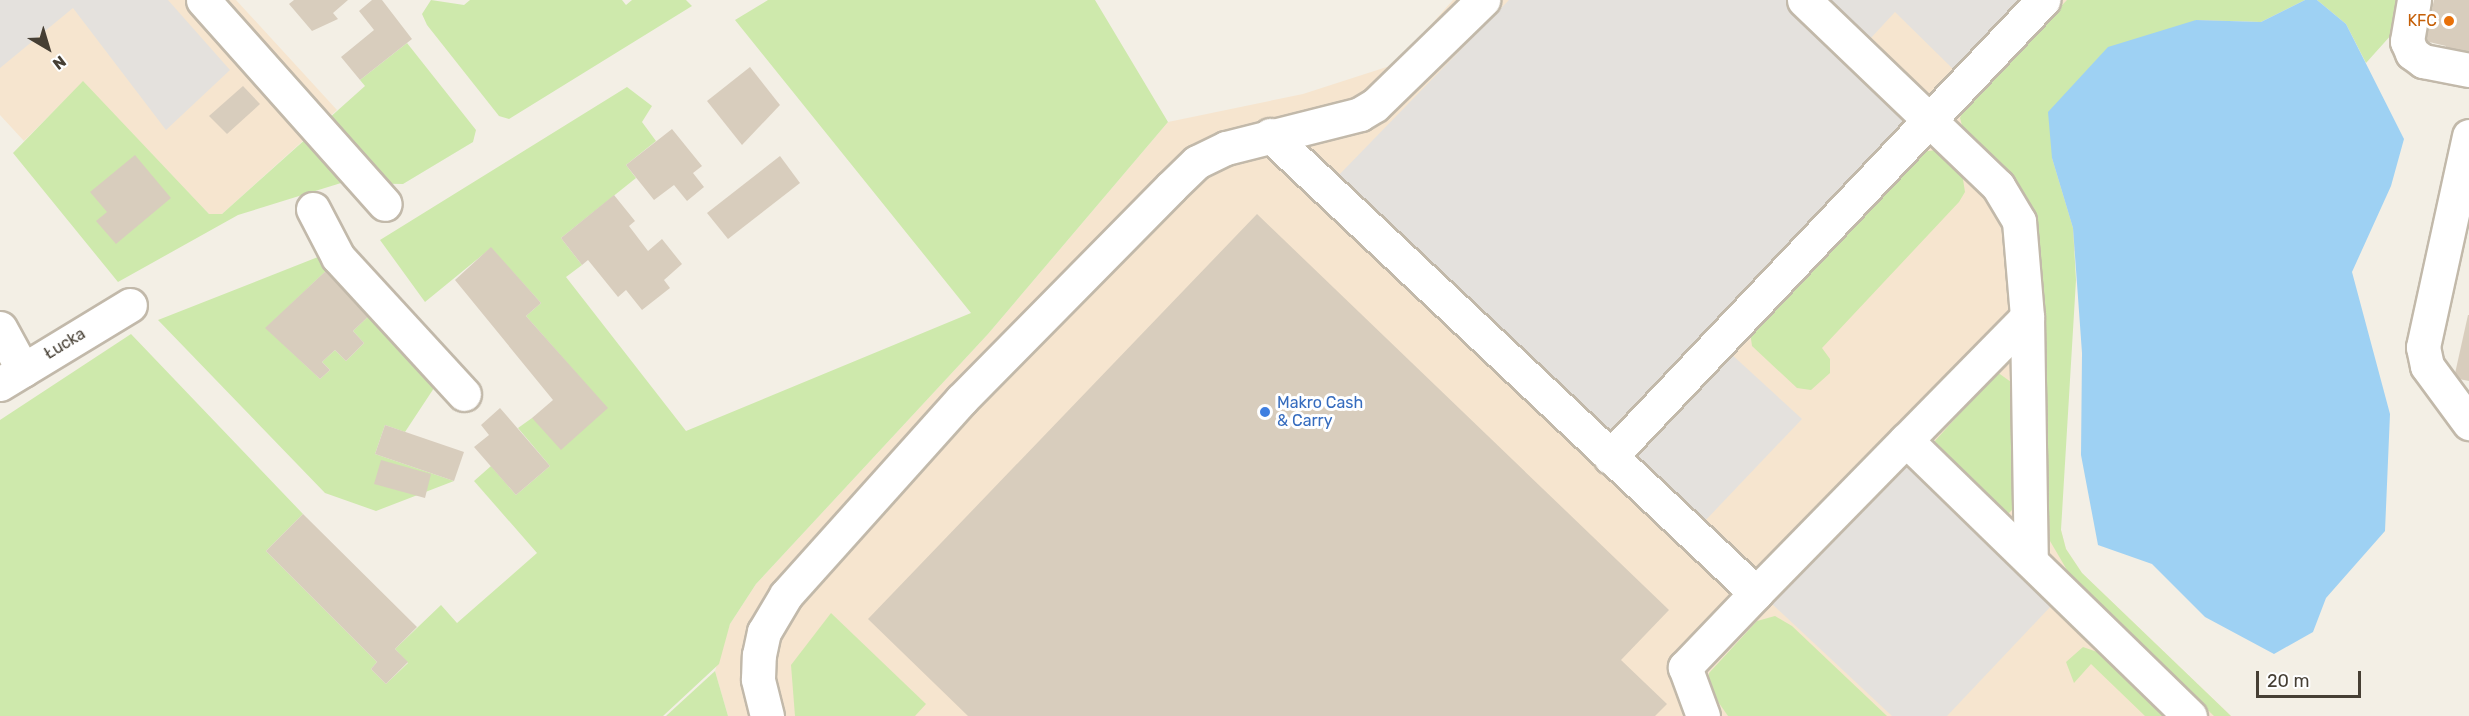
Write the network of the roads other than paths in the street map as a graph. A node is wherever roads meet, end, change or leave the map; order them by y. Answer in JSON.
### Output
{"nodes":[{"id":1,"x":202,"y":0,"type":"edge"},
{"id":2,"x":1483,"y":0,"type":"edge"},
{"id":3,"x":1804,"y":0,"type":"edge"},
{"id":4,"x":2043,"y":0,"type":"edge"},
{"id":5,"x":2414,"y":0,"type":"edge"},
{"id":6,"x":2407,"y":40,"type":"junction"},
{"id":7,"x":2469,"y":70,"type":"edge"},
{"id":8,"x":2469,"y":92,"type":"edge"},
{"id":9,"x":1928,"y":120,"type":"junction"},
{"id":10,"x":1270,"y":135,"type":"junction"},
{"id":11,"x":2469,"y":136,"type":"edge"},
{"id":12,"x":385,"y":204,"type":"dead end"},
{"id":13,"x":313,"y":209,"type":"dead end"},
{"id":14,"x":130,"y":305,"type":"dead end"},
{"id":15,"x":2027,"y":317,"type":"junction"},
{"id":16,"x":0,"y":328,"type":"edge"},
{"id":17,"x":11,"y":377,"type":"edge"},
{"id":18,"x":464,"y":394,"type":"dead end"},
{"id":19,"x":2469,"y":423,"type":"edge"},
{"id":20,"x":1906,"y":440,"type":"junction"},
{"id":21,"x":1610,"y":457,"type":"junction"},
{"id":22,"x":2031,"y":561,"type":"junction"},
{"id":23,"x":1756,"y":593,"type":"junction"},
{"id":24,"x":1701,"y":715,"type":"edge"},
{"id":25,"x":767,"y":716,"type":"edge"},
{"id":26,"x":2190,"y":716,"type":"edge"}],
"edges":[{"from":1,"to":12,"type":"street"},
{"from":2,"to":10,"type":"street"},
{"from":3,"to":9,"type":"street"},
{"from":4,"to":9,"type":"street"},
{"from":5,"to":6,"type":"street"},
{"from":6,"to":7,"type":"street"},
{"from":6,"to":8,"type":"street"},
{"from":9,"to":15,"type":"street"},
{"from":9,"to":21,"type":"street"},
{"from":10,"to":21,"type":"street"},
{"from":10,"to":25,"type":"street"},
{"from":11,"to":19,"type":"street"},
{"from":13,"to":18,"type":"street"},
{"from":14,"to":17,"type":"street","name":"Łucka"},
{"from":15,"to":20,"type":"street"},
{"from":15,"to":22,"type":"street"},
{"from":16,"to":17,"type":"street"},
{"from":20,"to":22,"type":"street"},
{"from":20,"to":23,"type":"street"},
{"from":21,"to":23,"type":"street"},
{"from":22,"to":26,"type":"street"},
{"from":23,"to":24,"type":"street"}]}
